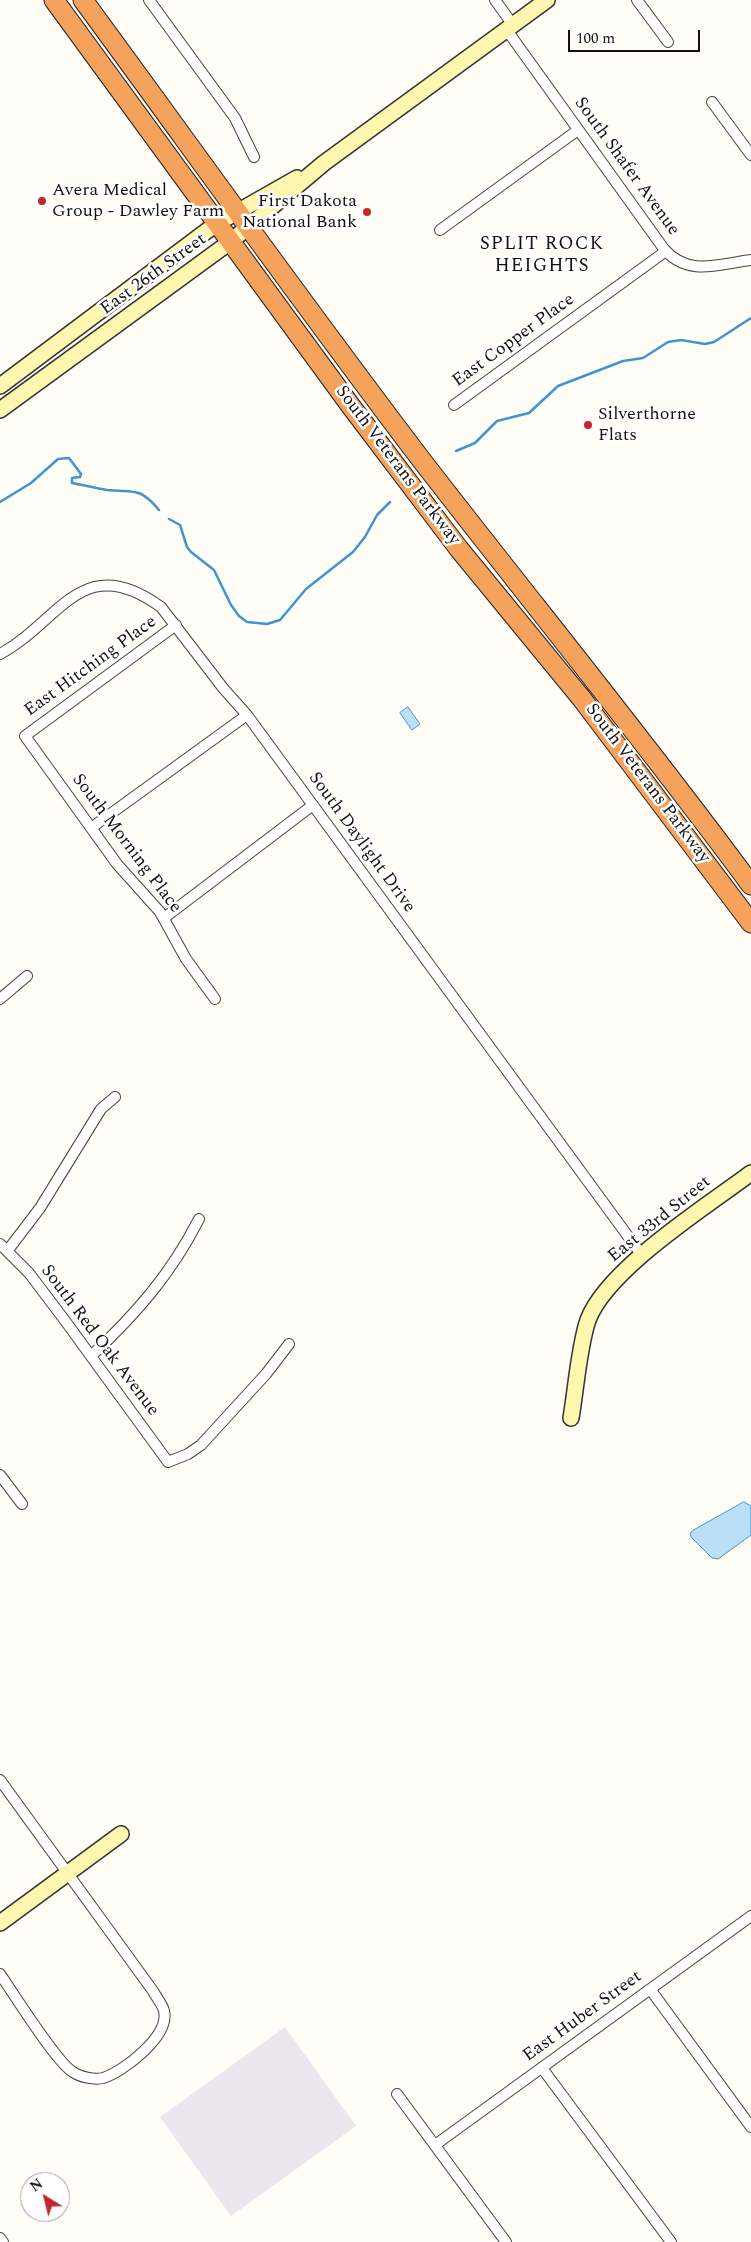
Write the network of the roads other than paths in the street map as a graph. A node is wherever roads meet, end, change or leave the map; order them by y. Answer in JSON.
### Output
{"nodes":[{"id":1,"x":54,"y":0,"type":"edge"},
{"id":2,"x":83,"y":0,"type":"edge"},
{"id":3,"x":149,"y":0,"type":"edge"},
{"id":4,"x":495,"y":0,"type":"edge"},
{"id":5,"x":547,"y":0,"type":"edge"},
{"id":6,"x":636,"y":0,"type":"edge"},
{"id":7,"x":509,"y":27,"type":"junction"},
{"id":8,"x":668,"y":42,"type":"dead end"},
{"id":9,"x":712,"y":102,"type":"dead end"},
{"id":10,"x":578,"y":130,"type":"junction"},
{"id":11,"x":750,"y":152,"type":"edge"},
{"id":12,"x":254,"y":157,"type":"dead end"},
{"id":13,"x":243,"y":219,"type":"junction"},
{"id":14,"x":216,"y":224,"type":"junction"},
{"id":15,"x":440,"y":230,"type":"dead end"},
{"id":16,"x":230,"y":242,"type":"junction"},
{"id":17,"x":666,"y":251,"type":"junction"},
{"id":18,"x":751,"y":260,"type":"edge"},
{"id":19,"x":0,"y":386,"type":"edge"},
{"id":20,"x":454,"y":405,"type":"dead end"},
{"id":21,"x":0,"y":410,"type":"edge"},
{"id":22,"x":176,"y":625,"type":"junction"},
{"id":23,"x":0,"y":654,"type":"edge"},
{"id":24,"x":247,"y":715,"type":"junction"},
{"id":25,"x":25,"y":736,"type":"joint"},
{"id":26,"x":313,"y":805,"type":"junction"},
{"id":27,"x":91,"y":828,"type":"junction"},
{"id":28,"x":751,"y":884,"type":"edge"},
{"id":29,"x":164,"y":918,"type":"junction"},
{"id":30,"x":751,"y":923,"type":"edge"},
{"id":31,"x":27,"y":976,"type":"dead end"},
{"id":32,"x":0,"y":999,"type":"edge"},
{"id":33,"x":215,"y":999,"type":"dead end"},
{"id":34,"x":115,"y":1097,"type":"dead end"},
{"id":35,"x":751,"y":1172,"type":"edge"},
{"id":36,"x":199,"y":1219,"type":"dead end"},
{"id":37,"x":4,"y":1247,"type":"edge"},
{"id":38,"x":641,"y":1254,"type":"junction"},
{"id":39,"x":289,"y":1344,"type":"dead end"},
{"id":40,"x":91,"y":1356,"type":"junction"},
{"id":41,"x":571,"y":1418,"type":"dead end"},
{"id":42,"x":0,"y":1475,"type":"edge"},
{"id":43,"x":22,"y":1504,"type":"dead end"},
{"id":44,"x":0,"y":1780,"type":"edge"},
{"id":45,"x":120,"y":1834,"type":"dead end"},
{"id":46,"x":68,"y":1874,"type":"junction"},
{"id":47,"x":751,"y":1916,"type":"edge"},
{"id":48,"x":0,"y":1922,"type":"edge"},
{"id":49,"x":0,"y":1974,"type":"edge"},
{"id":50,"x":650,"y":1989,"type":"junction"},
{"id":51,"x":542,"y":2068,"type":"junction"},
{"id":52,"x":398,"y":2094,"type":"dead end"},
{"id":53,"x":751,"y":2127,"type":"edge"},
{"id":54,"x":435,"y":2145,"type":"junction"},
{"id":55,"x":0,"y":2238,"type":"edge"},
{"id":56,"x":3,"y":2242,"type":"edge"},
{"id":57,"x":506,"y":2242,"type":"edge"},
{"id":58,"x":671,"y":2242,"type":"edge"}],
"edges":[{"from":1,"to":14,"type":"highway","name":"South Veterans Parkway"},
{"from":2,"to":13,"type":"highway","name":"South Veterans Parkway"},
{"from":3,"to":12,"type":"street"},
{"from":4,"to":7,"type":"street","name":"South Shafer Avenue"},
{"from":5,"to":7,"type":"main road","name":"East 26th Street"},
{"from":6,"to":8,"type":"street"},
{"from":7,"to":10,"type":"street","name":"South Shafer Avenue"},
{"from":7,"to":13,"type":"main road","name":"East 26th Street"},
{"from":9,"to":11,"type":"street"},
{"from":10,"to":15,"type":"street"},
{"from":10,"to":17,"type":"street","name":"South Shafer Avenue"},
{"from":13,"to":14,"type":"main road","name":"East 26th Street"},
{"from":13,"to":16,"type":"main road","name":"East 26th Street"},
{"from":13,"to":28,"type":"highway","name":"South Veterans Parkway"},
{"from":14,"to":16,"type":"highway","name":"South Veterans Parkway"},
{"from":14,"to":19,"type":"main road","name":"East 26th Street"},
{"from":16,"to":21,"type":"main road","name":"East 26th Street"},
{"from":16,"to":30,"type":"highway","name":"South Veterans Parkway"},
{"from":17,"to":18,"type":"street","name":"South Shafer Avenue"},
{"from":17,"to":20,"type":"street","name":"East Copper Place"},
{"from":22,"to":23,"type":"street","name":"South Daylight Drive"},
{"from":22,"to":24,"type":"street","name":"South Daylight Drive"},
{"from":22,"to":25,"type":"street","name":"East Hitching Place"},
{"from":24,"to":26,"type":"street","name":"South Daylight Drive"},
{"from":24,"to":27,"type":"street"},
{"from":25,"to":27,"type":"street","name":"South Morning Place"},
{"from":26,"to":29,"type":"street"},
{"from":26,"to":38,"type":"street","name":"South Daylight Drive"},
{"from":27,"to":29,"type":"street","name":"South Morning Place"},
{"from":29,"to":33,"type":"street","name":"South Morning Place"},
{"from":31,"to":32,"type":"street"},
{"from":34,"to":37,"type":"street"},
{"from":35,"to":38,"type":"main road","name":"East 33rd Street"},
{"from":36,"to":40,"type":"street"},
{"from":37,"to":40,"type":"street","name":"South Red Oak Avenue"},
{"from":38,"to":41,"type":"main road","name":"East 33rd Street"},
{"from":39,"to":40,"type":"street","name":"South Red Oak Avenue"},
{"from":42,"to":43,"type":"street"},
{"from":44,"to":46,"type":"street"},
{"from":45,"to":46,"type":"main road"},
{"from":46,"to":48,"type":"main road"},
{"from":46,"to":49,"type":"street"},
{"from":47,"to":50,"type":"street","name":"East Huber Street"},
{"from":50,"to":51,"type":"street","name":"East Huber Street"},
{"from":50,"to":53,"type":"street"},
{"from":51,"to":54,"type":"street","name":"East Huber Street"},
{"from":51,"to":58,"type":"street"},
{"from":52,"to":54,"type":"street"},
{"from":54,"to":57,"type":"street"},
{"from":55,"to":56,"type":"street"}]}
